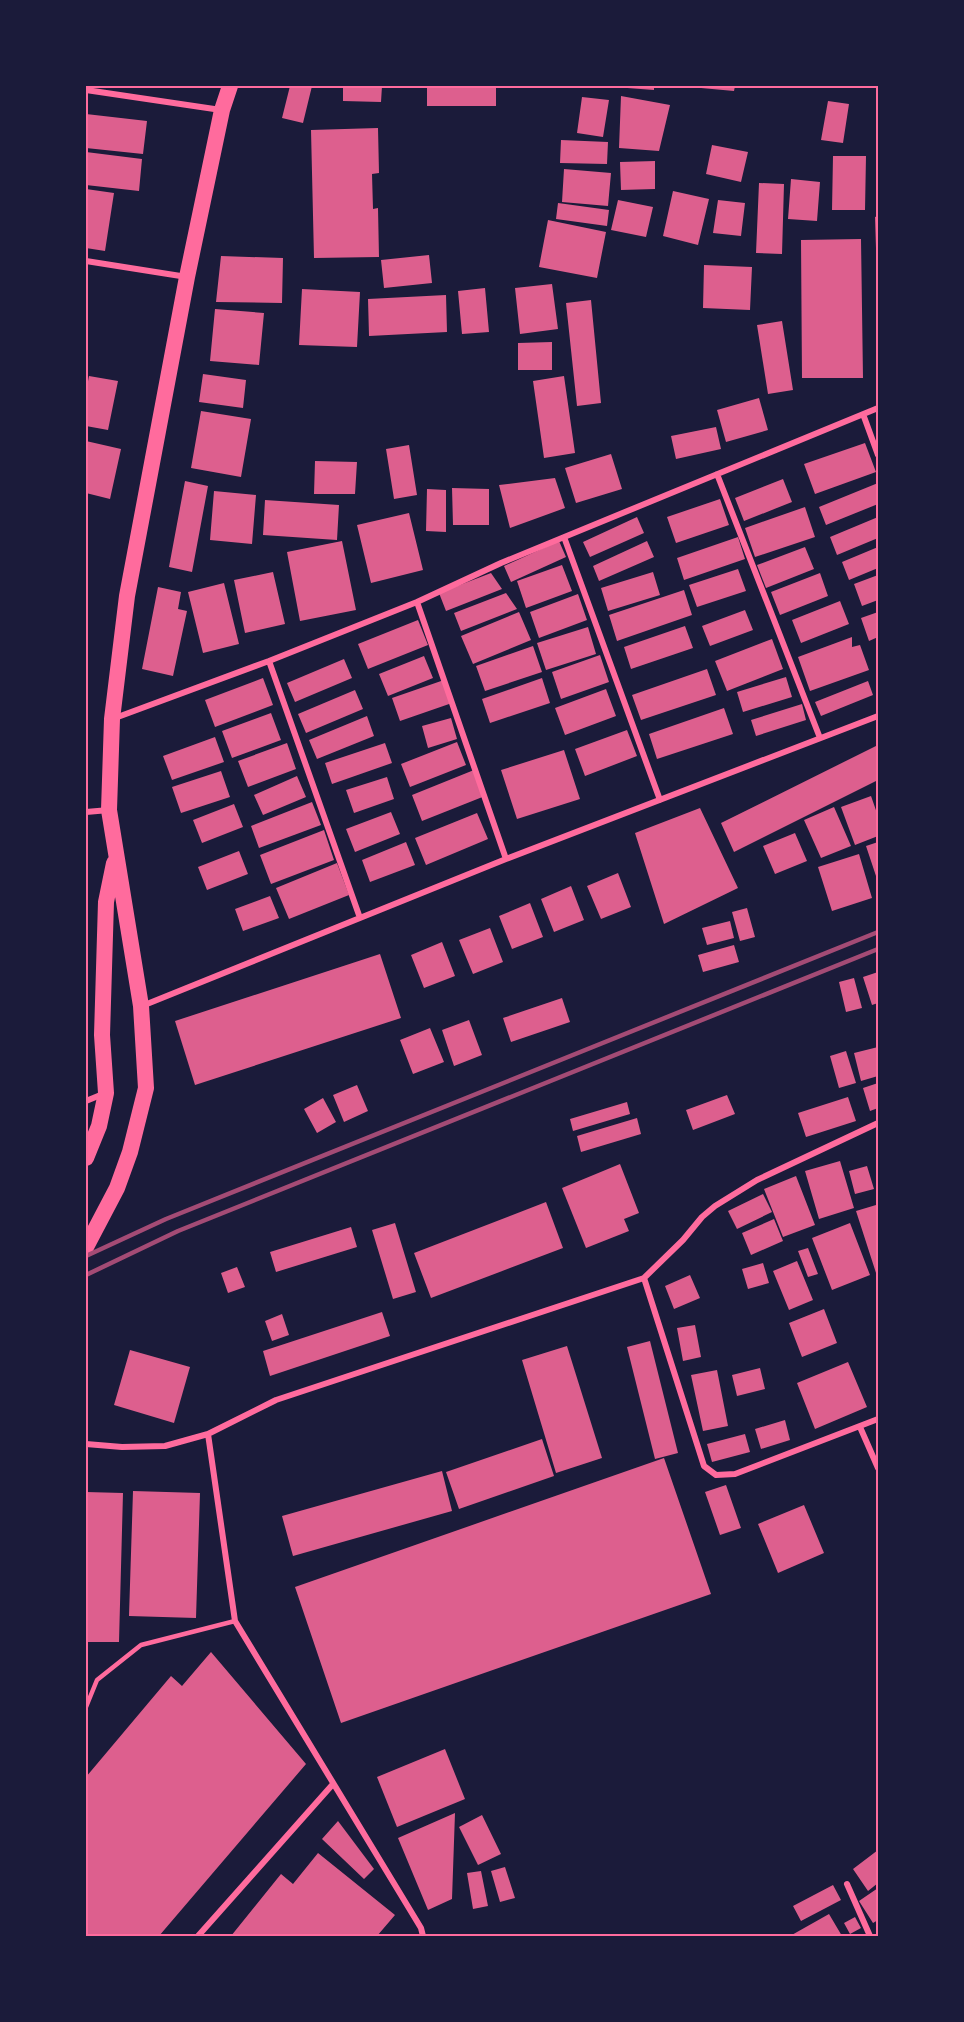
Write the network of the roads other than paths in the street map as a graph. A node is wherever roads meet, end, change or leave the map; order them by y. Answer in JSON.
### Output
{"nodes":[{"id":1,"x":230,"y":86,"type":"edge"},
{"id":2,"x":86,"y":90,"type":"edge"},
{"id":3,"x":222,"y":110,"type":"junction"},
{"id":4,"x":86,"y":261,"type":"edge"},
{"id":5,"x":187,"y":277,"type":"junction"},
{"id":6,"x":879,"y":408,"type":"edge"},
{"id":7,"x":863,"y":414,"type":"junction"},
{"id":8,"x":879,"y":455,"type":"edge"},
{"id":9,"x":717,"y":474,"type":"junction"},
{"id":10,"x":564,"y":537,"type":"junction"},
{"id":11,"x":417,"y":602,"type":"junction"},
{"id":12,"x":269,"y":661,"type":"junction"},
{"id":13,"x":879,"y":716,"type":"edge"},
{"id":14,"x":112,"y":719,"type":"junction"},
{"id":15,"x":820,"y":738,"type":"junction"},
{"id":16,"x":660,"y":800,"type":"junction"},
{"id":17,"x":109,"y":810,"type":"junction"},
{"id":18,"x":86,"y":812,"type":"edge"},
{"id":19,"x":117,"y":853,"type":"junction"},
{"id":20,"x":506,"y":859,"type":"junction"},
{"id":21,"x":360,"y":918,"type":"junction"},
{"id":22,"x":141,"y":1006,"type":"junction"},
{"id":23,"x":106,"y":1093,"type":"junction"},
{"id":24,"x":86,"y":1101,"type":"edge"},
{"id":25,"x":879,"y":1123,"type":"edge"},
{"id":26,"x":86,"y":1158,"type":"edge"},
{"id":27,"x":86,"y":1247,"type":"edge"},
{"id":28,"x":644,"y":1278,"type":"junction"},
{"id":29,"x":879,"y":1419,"type":"edge"},
{"id":30,"x":860,"y":1427,"type":"junction"},
{"id":31,"x":208,"y":1434,"type":"junction"},
{"id":32,"x":86,"y":1444,"type":"edge"},
{"id":33,"x":879,"y":1468,"type":"edge"},
{"id":34,"x":235,"y":1621,"type":"junction"},
{"id":35,"x":86,"y":1707,"type":"edge"},
{"id":36,"x":333,"y":1784,"type":"junction"},
{"id":37,"x":847,"y":1884,"type":"dead end"},
{"id":38,"x":198,"y":1936,"type":"edge"},
{"id":39,"x":423,"y":1936,"type":"edge"},
{"id":40,"x":870,"y":1936,"type":"edge"}],
"edges":[{"from":1,"to":3,"type":"highway"},
{"from":2,"to":3,"type":"street"},
{"from":3,"to":5,"type":"highway"},
{"from":4,"to":5,"type":"street"},
{"from":5,"to":14,"type":"highway"},
{"from":6,"to":7,"type":"street"},
{"from":7,"to":8,"type":"street"},
{"from":7,"to":9,"type":"street"},
{"from":9,"to":10,"type":"street"},
{"from":9,"to":15,"type":"street"},
{"from":10,"to":11,"type":"street"},
{"from":10,"to":16,"type":"street"},
{"from":11,"to":12,"type":"street"},
{"from":11,"to":20,"type":"street"},
{"from":12,"to":14,"type":"street"},
{"from":12,"to":21,"type":"street"},
{"from":13,"to":15,"type":"street"},
{"from":14,"to":17,"type":"highway"},
{"from":15,"to":16,"type":"street"},
{"from":16,"to":20,"type":"street"},
{"from":17,"to":18,"type":"street"},
{"from":17,"to":19,"type":"highway"},
{"from":19,"to":22,"type":"highway"},
{"from":19,"to":23,"type":"highway"},
{"from":20,"to":21,"type":"street"},
{"from":21,"to":22,"type":"street"},
{"from":22,"to":27,"type":"highway"},
{"from":23,"to":24,"type":"street"},
{"from":23,"to":26,"type":"highway"},
{"from":25,"to":28,"type":"street"},
{"from":28,"to":30,"type":"street"},
{"from":28,"to":31,"type":"street"},
{"from":29,"to":30,"type":"street"},
{"from":30,"to":33,"type":"street"},
{"from":31,"to":32,"type":"street"},
{"from":31,"to":34,"type":"street"},
{"from":34,"to":35,"type":"lane"},
{"from":34,"to":36,"type":"street"},
{"from":36,"to":38,"type":"street"},
{"from":36,"to":39,"type":"street"},
{"from":37,"to":40,"type":"street"}]}
